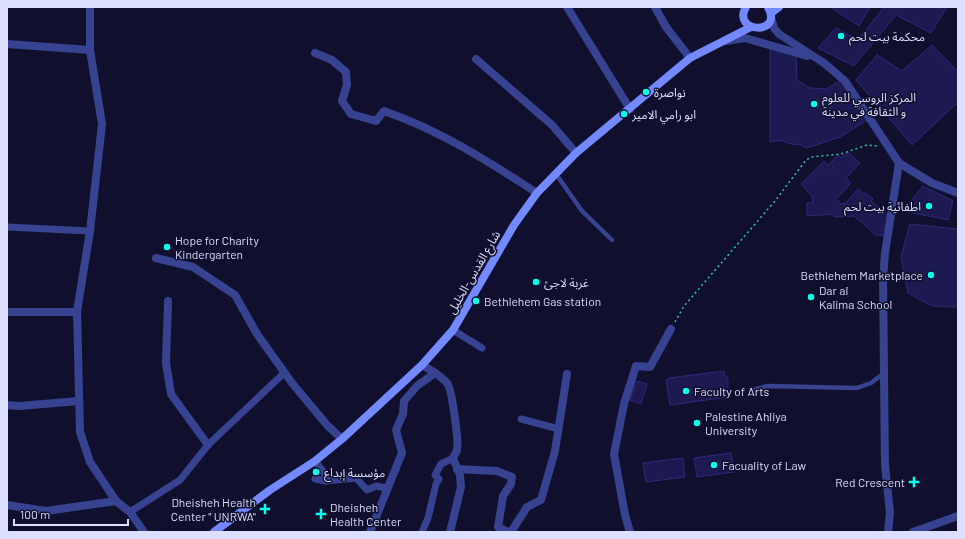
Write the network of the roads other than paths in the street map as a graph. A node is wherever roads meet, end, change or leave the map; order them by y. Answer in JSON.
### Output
{"nodes":[{"id":1,"x":90,"y":7,"type":"edge"},
{"id":2,"x":567,"y":7,"type":"edge"},
{"id":3,"x":655,"y":7,"type":"edge"},
{"id":4,"x":746,"y":7,"type":"edge"},
{"id":5,"x":779,"y":7,"type":"edge"},
{"id":6,"x":770,"y":12,"type":"edge"},
{"id":7,"x":751,"y":27,"type":"junction"},
{"id":8,"x":725,"y":41,"type":"junction"},
{"id":9,"x":7,"y":44,"type":"edge"},
{"id":10,"x":90,"y":50,"type":"junction"},
{"id":11,"x":315,"y":52,"type":"dead end"},
{"id":12,"x":690,"y":58,"type":"junction"},
{"id":13,"x":814,"y":58,"type":"junction"},
{"id":14,"x":476,"y":59,"type":"dead end"},
{"id":15,"x":630,"y":109,"type":"junction"},
{"id":16,"x":576,"y":153,"type":"junction"},
{"id":17,"x":898,"y":163,"type":"junction"},
{"id":18,"x":556,"y":174,"type":"junction"},
{"id":19,"x":537,"y":193,"type":"junction"},
{"id":20,"x":958,"y":193,"type":"edge"},
{"id":21,"x":7,"y":227,"type":"edge"},
{"id":22,"x":90,"y":231,"type":"junction"},
{"id":23,"x":612,"y":240,"type":"dead end"},
{"id":24,"x":156,"y":258,"type":"dead end"},
{"id":25,"x":168,"y":301,"type":"dead end"},
{"id":26,"x":7,"y":312,"type":"edge"},
{"id":27,"x":77,"y":312,"type":"junction"},
{"id":28,"x":671,"y":329,"type":"road end"},
{"id":29,"x":452,"y":330,"type":"junction"},
{"id":30,"x":482,"y":348,"type":"dead end"},
{"id":31,"x":422,"y":365,"type":"junction"},
{"id":32,"x":284,"y":372,"type":"junction"},
{"id":33,"x":435,"y":372,"type":"junction"},
{"id":34,"x":884,"y":373,"type":"junction"},
{"id":35,"x":567,"y":374,"type":"dead end"},
{"id":36,"x":753,"y":390,"type":"dead end"},
{"id":37,"x":79,"y":401,"type":"junction"},
{"id":38,"x":7,"y":405,"type":"edge"},
{"id":39,"x":520,"y":419,"type":"dead end"},
{"id":40,"x":559,"y":429,"type":"junction"},
{"id":41,"x":342,"y":439,"type":"junction"},
{"id":42,"x":208,"y":445,"type":"junction"},
{"id":43,"x":453,"y":458,"type":"junction"},
{"id":44,"x":315,"y":462,"type":"junction"},
{"id":45,"x":457,"y":469,"type":"junction"},
{"id":46,"x":315,"y":479,"type":"dead end"},
{"id":47,"x":326,"y":480,"type":"junction"},
{"id":48,"x":386,"y":488,"type":"junction"},
{"id":49,"x":116,"y":502,"type":"junction"},
{"id":50,"x":7,"y":505,"type":"edge"},
{"id":51,"x":130,"y":512,"type":"junction"},
{"id":52,"x":958,"y":516,"type":"edge"},
{"id":53,"x":144,"y":532,"type":"edge"},
{"id":54,"x":214,"y":532,"type":"edge"},
{"id":55,"x":370,"y":532,"type":"edge"},
{"id":56,"x":422,"y":532,"type":"edge"},
{"id":57,"x":450,"y":532,"type":"edge"},
{"id":58,"x":509,"y":532,"type":"edge"},
{"id":59,"x":630,"y":532,"type":"edge"},
{"id":60,"x":888,"y":532,"type":"edge"},
{"id":61,"x":914,"y":532,"type":"edge"}],
"edges":[{"from":1,"to":10,"type":"street"},
{"from":2,"to":15,"type":"street"},
{"from":3,"to":12,"type":"street"},
{"from":4,"to":7,"type":"main road"},
{"from":5,"to":6,"type":"main road"},
{"from":6,"to":7,"type":"main road","name":"شارع القدس-الخليل"},
{"from":6,"to":13,"type":"street"},
{"from":7,"to":8,"type":"main road","name":"شارع القدس-الخليل"},
{"from":8,"to":12,"type":"main road","name":"شارع القدس-الخليل"},
{"from":8,"to":13,"type":"street"},
{"from":9,"to":10,"type":"street"},
{"from":10,"to":22,"type":"street"},
{"from":11,"to":19,"type":"street"},
{"from":12,"to":15,"type":"main road","name":"شارع القدس-الخليل"},
{"from":13,"to":17,"type":"street"},
{"from":14,"to":16,"type":"street"},
{"from":15,"to":16,"type":"main road","name":"شارع القدس-الخليل"},
{"from":16,"to":18,"type":"main road","name":"شارع القدس-الخليل"},
{"from":17,"to":20,"type":"street"},
{"from":17,"to":34,"type":"street"},
{"from":18,"to":19,"type":"main road","name":"شارع القدس-الخليل"},
{"from":18,"to":23,"type":"lane"},
{"from":19,"to":29,"type":"main road","name":"شارع القدس-الخليل"},
{"from":21,"to":22,"type":"street"},
{"from":22,"to":27,"type":"street"},
{"from":24,"to":32,"type":"street"},
{"from":25,"to":42,"type":"street"},
{"from":26,"to":27,"type":"street"},
{"from":27,"to":37,"type":"street"},
{"from":28,"to":59,"type":"street"},
{"from":29,"to":30,"type":"street"},
{"from":29,"to":31,"type":"main road","name":"شارع القدس-الخليل"},
{"from":31,"to":33,"type":"street"},
{"from":31,"to":41,"type":"main road","name":"شارع القدس-الخليل"},
{"from":32,"to":41,"type":"street"},
{"from":32,"to":42,"type":"street"},
{"from":33,"to":43,"type":"street"},
{"from":33,"to":48,"type":"street"},
{"from":34,"to":36,"type":"lane"},
{"from":34,"to":60,"type":"street"},
{"from":35,"to":40,"type":"street"},
{"from":37,"to":38,"type":"street"},
{"from":37,"to":49,"type":"street"},
{"from":39,"to":40,"type":"street"},
{"from":40,"to":58,"type":"street"},
{"from":41,"to":44,"type":"main road","name":"شارع القدس-الخليل"},
{"from":42,"to":51,"type":"street"},
{"from":43,"to":45,"type":"street"},
{"from":43,"to":56,"type":"street"},
{"from":44,"to":47,"type":"street"},
{"from":44,"to":54,"type":"main road","name":"شارع القدس-الخليل"},
{"from":45,"to":57,"type":"street"},
{"from":45,"to":58,"type":"street"},
{"from":46,"to":47,"type":"street"},
{"from":47,"to":48,"type":"street"},
{"from":48,"to":55,"type":"street"},
{"from":49,"to":50,"type":"street"},
{"from":49,"to":51,"type":"street"},
{"from":51,"to":53,"type":"street"},
{"from":52,"to":61,"type":"street"}]}
